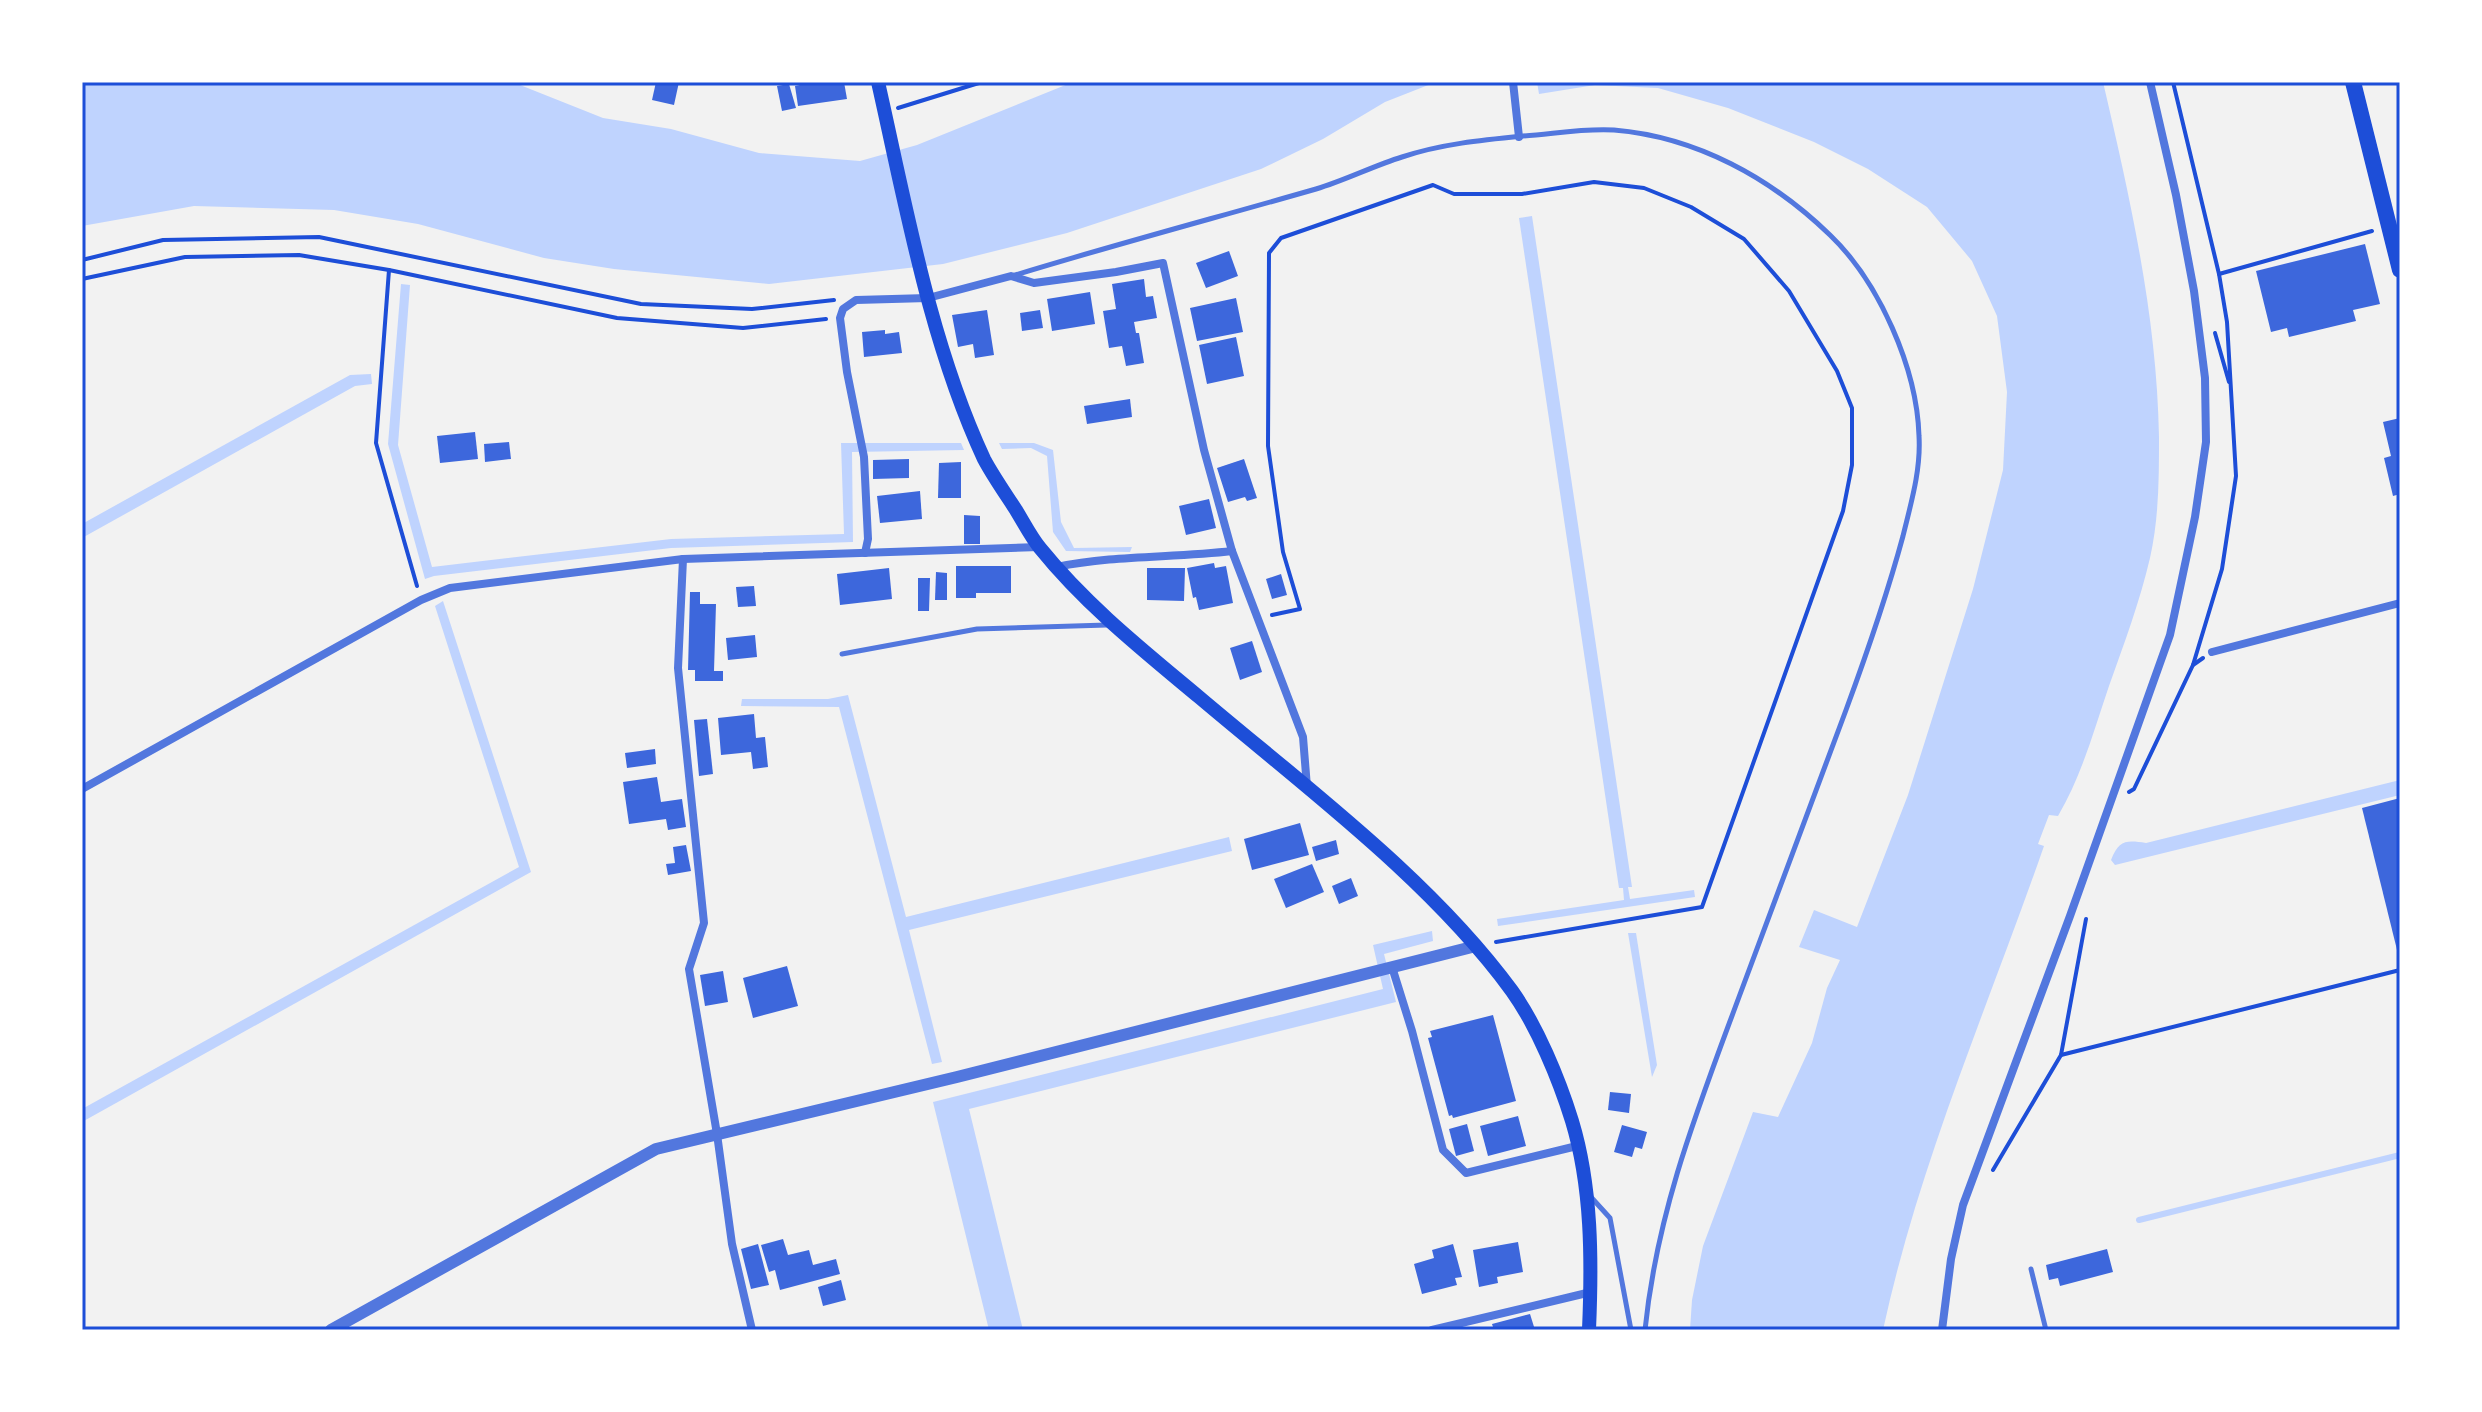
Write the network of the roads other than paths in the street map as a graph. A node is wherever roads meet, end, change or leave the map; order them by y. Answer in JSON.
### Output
{"nodes":[{"id":1,"x":878,"y":82,"type":"edge"},
{"id":2,"x":1513,"y":82,"type":"edge"},
{"id":3,"x":2150,"y":82,"type":"edge"},
{"id":4,"x":2353,"y":82,"type":"edge"},
{"id":5,"x":1519,"y":137,"type":"junction"},
{"id":6,"x":2395,"y":228,"type":"edge"},
{"id":7,"x":2400,"y":270,"type":"edge"},
{"id":8,"x":1011,"y":276,"type":"junction"},
{"id":9,"x":928,"y":298,"type":"junction"},
{"id":10,"x":1039,"y":547,"type":"junction"},
{"id":11,"x":1232,"y":551,"type":"junction"},
{"id":12,"x":865,"y":553,"type":"junction"},
{"id":13,"x":683,"y":559,"type":"junction"},
{"id":14,"x":1057,"y":567,"type":"junction"},
{"id":15,"x":2400,"y":603,"type":"edge"},
{"id":16,"x":1112,"y":625,"type":"junction"},
{"id":17,"x":2212,"y":652,"type":"road end"},
{"id":18,"x":842,"y":654,"type":"dead end"},
{"id":19,"x":1307,"y":788,"type":"junction"},
{"id":20,"x":82,"y":789,"type":"edge"},
{"id":21,"x":1476,"y":946,"type":"junction"},
{"id":22,"x":1392,"y":967,"type":"junction"},
{"id":23,"x":717,"y":1134,"type":"junction"},
{"id":24,"x":1577,"y":1146,"type":"junction"},
{"id":25,"x":1587,"y":1193,"type":"junction"},
{"id":26,"x":2031,"y":1269,"type":"dead end"},
{"id":27,"x":1591,"y":1292,"type":"junction"},
{"id":28,"x":331,"y":1330,"type":"edge"},
{"id":29,"x":752,"y":1330,"type":"edge"},
{"id":30,"x":1432,"y":1330,"type":"edge"},
{"id":31,"x":1589,"y":1330,"type":"edge"},
{"id":32,"x":1631,"y":1330,"type":"edge"},
{"id":33,"x":1645,"y":1330,"type":"edge"},
{"id":34,"x":1942,"y":1330,"type":"edge"},
{"id":35,"x":2046,"y":1330,"type":"edge"}],
"edges":[{"from":1,"to":9,"type":"main road"},
{"from":2,"to":5,"type":"street"},
{"from":3,"to":34,"type":"street"},
{"from":4,"to":6,"type":"main road"},
{"from":5,"to":8,"type":"lane"},
{"from":5,"to":33,"type":"lane"},
{"from":6,"to":7,"type":"main road"},
{"from":8,"to":9,"type":"street"},
{"from":8,"to":11,"type":"street"},
{"from":9,"to":10,"type":"main road"},
{"from":9,"to":12,"type":"street"},
{"from":10,"to":12,"type":"street"},
{"from":10,"to":14,"type":"main road"},
{"from":11,"to":14,"type":"street"},
{"from":11,"to":19,"type":"street"},
{"from":12,"to":13,"type":"street"},
{"from":13,"to":20,"type":"street"},
{"from":13,"to":23,"type":"street"},
{"from":14,"to":16,"type":"main road"},
{"from":15,"to":17,"type":"street"},
{"from":16,"to":18,"type":"lane"},
{"from":16,"to":19,"type":"main road"},
{"from":19,"to":21,"type":"main road"},
{"from":21,"to":22,"type":"street"},
{"from":21,"to":24,"type":"main road"},
{"from":22,"to":23,"type":"street"},
{"from":22,"to":24,"type":"street"},
{"from":23,"to":28,"type":"street"},
{"from":23,"to":29,"type":"street"},
{"from":24,"to":25,"type":"main road"},
{"from":25,"to":27,"type":"main road"},
{"from":25,"to":32,"type":"lane"},
{"from":26,"to":35,"type":"lane"},
{"from":27,"to":30,"type":"street"},
{"from":27,"to":31,"type":"main road"}]}
